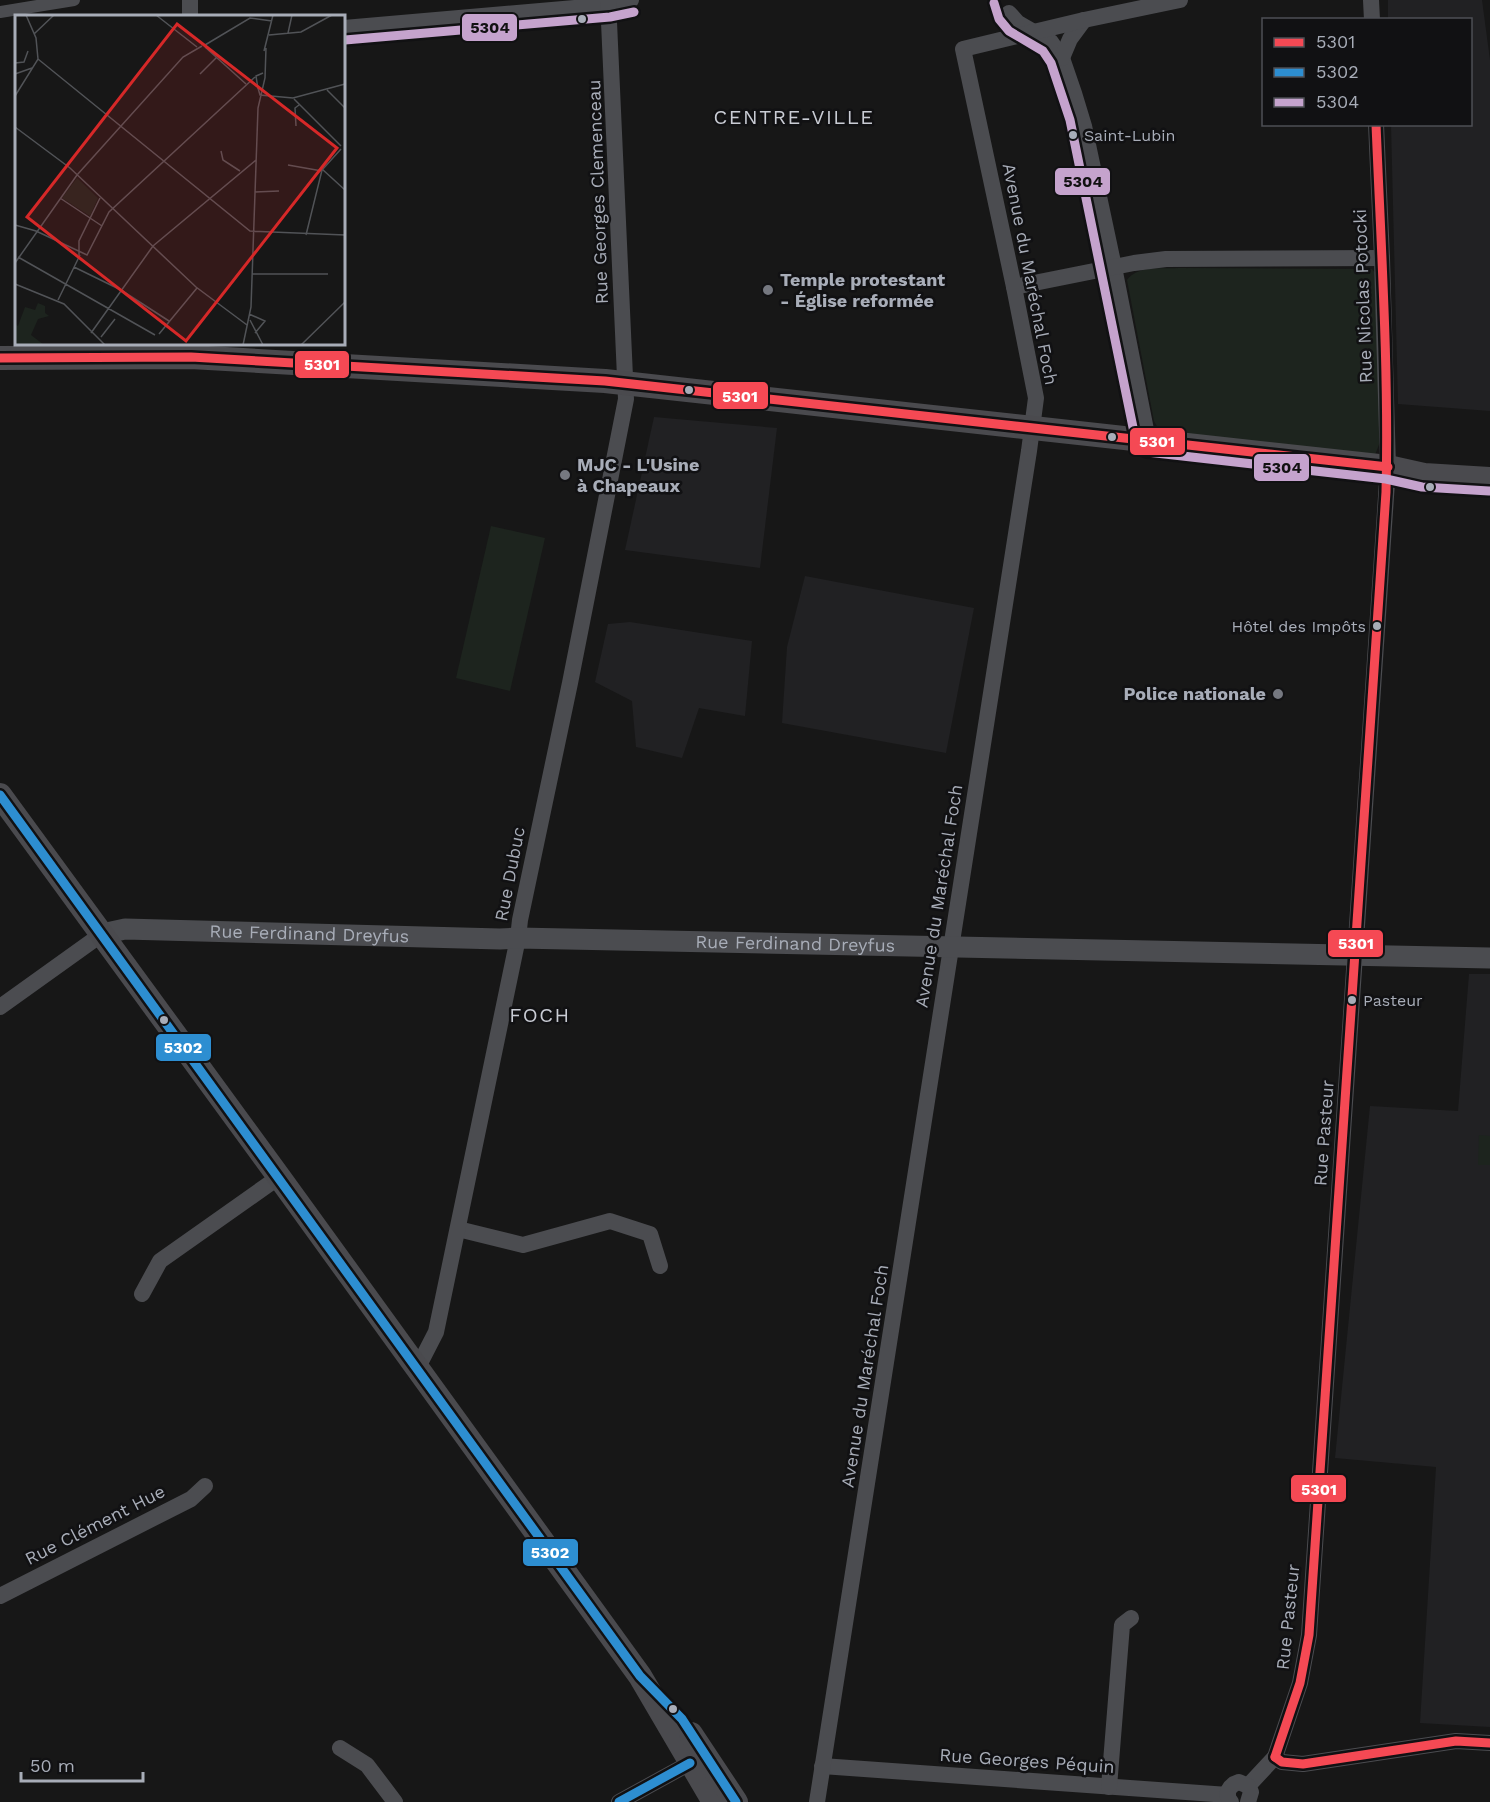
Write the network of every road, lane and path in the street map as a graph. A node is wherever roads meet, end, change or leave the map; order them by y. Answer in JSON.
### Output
{"nodes":[{"id":1,"x":74,"y":0,"type":"edge"},
{"id":2,"x":631,"y":0,"type":"edge"},
{"id":3,"x":1180,"y":0,"type":"edge"},
{"id":4,"x":1371,"y":0,"type":"edge"},
{"id":5,"x":609,"y":2,"type":"edge"},
{"id":6,"x":1008,"y":6,"type":"edge"},
{"id":7,"x":0,"y":12,"type":"edge"},
{"id":8,"x":1372,"y":18,"type":"edge"},
{"id":9,"x":1084,"y":20,"type":"junction"},
{"id":10,"x":345,"y":28,"type":"edge"},
{"id":11,"x":1034,"y":32,"type":"junction"},
{"id":12,"x":1006,"y":40,"type":"junction"},
{"id":13,"x":1062,"y":58,"type":"junction"},
{"id":14,"x":1376,"y":126,"type":"edge"},
{"id":15,"x":1382,"y":258,"type":"junction"},
{"id":16,"x":1114,"y":267,"type":"junction"},
{"id":17,"x":1014,"y":287,"type":"junction"},
{"id":18,"x":181,"y":350,"type":"edge"},
{"id":19,"x":0,"y":358,"type":"edge"},
{"id":20,"x":624,"y":382,"type":"junction"},
{"id":21,"x":1033,"y":428,"type":"junction"},
{"id":22,"x":1148,"y":440,"type":"junction"},
{"id":23,"x":1388,"y":467,"type":"junction"},
{"id":24,"x":1490,"y":479,"type":"edge"},
{"id":25,"x":0,"y":795,"type":"edge"},
{"id":26,"x":102,"y":934,"type":"junction"},
{"id":27,"x":519,"y":938,"type":"junction"},
{"id":28,"x":950,"y":948,"type":"junction"},
{"id":29,"x":1356,"y":954,"type":"junction"},
{"id":30,"x":1490,"y":958,"type":"edge"},
{"id":31,"x":0,"y":1007,"type":"edge"},
{"id":32,"x":279,"y":1177,"type":"junction"},
{"id":33,"x":458,"y":1229,"type":"junction"},
{"id":34,"x":660,"y":1266,"type":"dead end"},
{"id":35,"x":142,"y":1294,"type":"dead end"},
{"id":36,"x":417,"y":1369,"type":"junction"},
{"id":37,"x":205,"y":1486,"type":"dead end"},
{"id":38,"x":0,"y":1596,"type":"edge"},
{"id":39,"x":1131,"y":1618,"type":"dead end"},
{"id":40,"x":640,"y":1676,"type":"junction"},
{"id":41,"x":1490,"y":1743,"type":"edge"},
{"id":42,"x":340,"y":1748,"type":"dead end"},
{"id":43,"x":1275,"y":1757,"type":"junction"},
{"id":44,"x":690,"y":1763,"type":"junction"},
{"id":45,"x":822,"y":1766,"type":"junction"},
{"id":46,"x":1109,"y":1787,"type":"junction"},
{"id":47,"x":1248,"y":1794,"type":"edge"},
{"id":48,"x":1230,"y":1799,"type":"edge"},
{"id":49,"x":395,"y":1802,"type":"edge"},
{"id":50,"x":619,"y":1802,"type":"edge"},
{"id":51,"x":714,"y":1802,"type":"edge"},
{"id":52,"x":736,"y":1802,"type":"edge"},
{"id":53,"x":817,"y":1802,"type":"edge"}],
"edges":[{"from":1,"to":7,"type":"street"},
{"from":2,"to":5,"type":"street"},
{"from":3,"to":9,"type":"street"},
{"from":4,"to":8,"type":"street"},
{"from":5,"to":10,"type":"street"},
{"from":5,"to":20,"type":"street","name":"Rue Georges Clemenceau"},
{"from":6,"to":11,"type":"street"},
{"from":6,"to":12,"type":"street"},
{"from":9,"to":11,"type":"street"},
{"from":9,"to":13,"type":"street"},
{"from":11,"to":12,"type":"street"},
{"from":11,"to":13,"type":"street"},
{"from":12,"to":17,"type":"street","name":"Avenue du Maréchal Foch"},
{"from":13,"to":16,"type":"street"},
{"from":14,"to":15,"type":"street","name":"Rue Nicolas Potocki"},
{"from":15,"to":16,"type":"street"},
{"from":15,"to":23,"type":"street","name":"Rue Nicolas Potocki"},
{"from":16,"to":17,"type":"street"},
{"from":16,"to":22,"type":"street"},
{"from":17,"to":21,"type":"street","name":"Avenue du Maréchal Foch"},
{"from":18,"to":19,"type":"main road"},
{"from":18,"to":20,"type":"main road"},
{"from":20,"to":21,"type":"main road"},
{"from":20,"to":27,"type":"street","name":"Rue Dubuc"},
{"from":21,"to":22,"type":"main road"},
{"from":21,"to":28,"type":"street","name":"Avenue du Maréchal Foch"},
{"from":22,"to":23,"type":"main road"},
{"from":23,"to":24,"type":"main road"},
{"from":23,"to":29,"type":"street","name":"Rue Pasteur"},
{"from":25,"to":26,"type":"main road"},
{"from":26,"to":27,"type":"street","name":"Rue Ferdinand Dreyfus"},
{"from":26,"to":31,"type":"street"},
{"from":26,"to":32,"type":"main road"},
{"from":27,"to":28,"type":"street","name":"Rue Ferdinand Dreyfus"},
{"from":27,"to":33,"type":"street","name":"Rue Dubuc"},
{"from":28,"to":29,"type":"street","name":"Rue Ferdinand Dreyfus"},
{"from":28,"to":45,"type":"street","name":"Avenue du Maréchal Foch"},
{"from":29,"to":30,"type":"street","name":"Rue Ferdinand Dreyfus"},
{"from":29,"to":43,"type":"street","name":"Rue Pasteur"},
{"from":32,"to":35,"type":"street"},
{"from":32,"to":36,"type":"main road"},
{"from":33,"to":34,"type":"street"},
{"from":33,"to":36,"type":"street","name":"Rue Dubuc"},
{"from":36,"to":40,"type":"main road"},
{"from":37,"to":38,"type":"street","name":"Rue Clément Hue"},
{"from":39,"to":46,"type":"street"},
{"from":40,"to":44,"type":"main road"},
{"from":40,"to":52,"type":"main road"},
{"from":41,"to":43,"type":"street"},
{"from":42,"to":49,"type":"street"},
{"from":43,"to":47,"type":"street","name":"Rue Pasteur"},
{"from":44,"to":50,"type":"street"},
{"from":44,"to":51,"type":"main road"},
{"from":44,"to":52,"type":"street"},
{"from":45,"to":46,"type":"street","name":"Rue Georges Péquin"},
{"from":45,"to":53,"type":"street","name":"Avenue du Maréchal Foch"},
{"from":46,"to":48,"type":"street","name":"Rue Georges Péquin"},
{"from":47,"to":48,"type":"street"}]}
